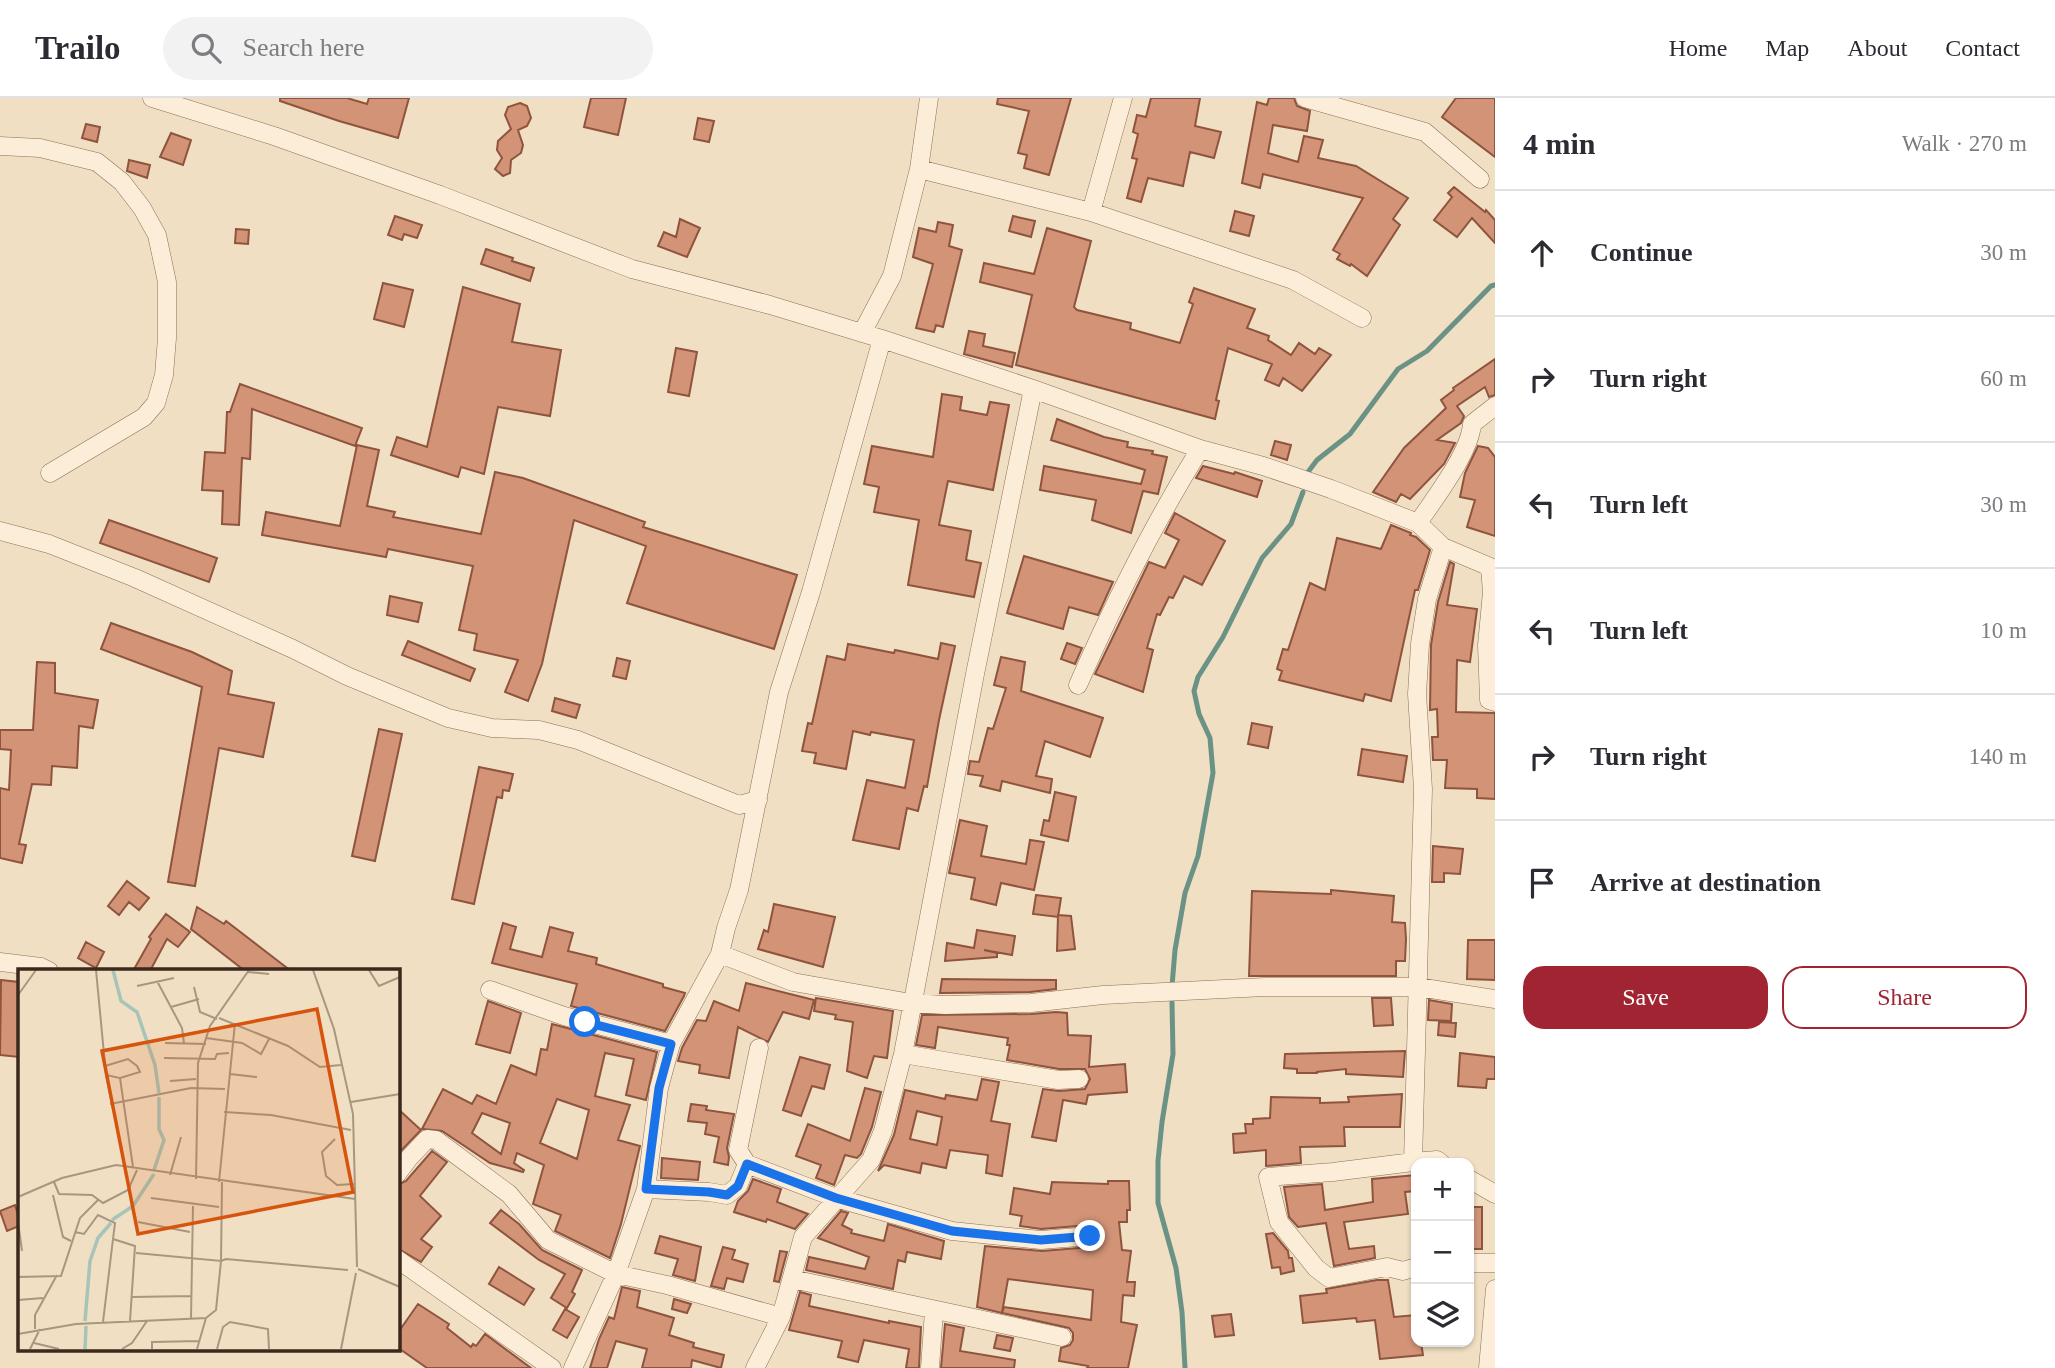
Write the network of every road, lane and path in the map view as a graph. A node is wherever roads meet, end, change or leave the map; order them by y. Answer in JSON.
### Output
{"nodes":[{"id":1,"x":152,"y":98,"type":"edge"},
{"id":2,"x":929,"y":98,"type":"edge"},
{"id":3,"x":1123,"y":98,"type":"edge"},
{"id":4,"x":1305,"y":98,"type":"edge"},
{"id":5,"x":0,"y":146,"type":"edge"},
{"id":6,"x":919,"y":169,"type":"junction"},
{"id":7,"x":1480,"y":179,"type":"dead end"},
{"id":8,"x":1091,"y":212,"type":"junction"},
{"id":9,"x":1362,"y":318,"type":"dead end"},
{"id":10,"x":862,"y":333,"type":"junction"},
{"id":11,"x":882,"y":339,"type":"junction"},
{"id":12,"x":1033,"y":389,"type":"junction"},
{"id":13,"x":1495,"y":406,"type":"edge"},
{"id":14,"x":1200,"y":449,"type":"junction"},
{"id":15,"x":50,"y":473,"type":"dead end"},
{"id":16,"x":1418,"y":523,"type":"junction"},
{"id":17,"x":0,"y":531,"type":"edge"},
{"id":18,"x":1443,"y":547,"type":"junction"},
{"id":19,"x":1492,"y":569,"type":"edge"},
{"id":20,"x":1078,"y":685,"type":"dead end"},
{"id":21,"x":1495,"y":702,"type":"edge"},
{"id":22,"x":758,"y":800,"type":"junction"},
{"id":23,"x":738,"y":805,"type":"junction"},
{"id":24,"x":748,"y":839,"type":"junction"},
{"id":25,"x":720,"y":954,"type":"junction"},
{"id":26,"x":0,"y":962,"type":"edge"},
{"id":27,"x":45,"y":969,"type":"edge"},
{"id":28,"x":1418,"y":987,"type":"junction"},
{"id":29,"x":490,"y":990,"type":"dead end"},
{"id":30,"x":1495,"y":999,"type":"edge"},
{"id":31,"x":911,"y":1003,"type":"junction"},
{"id":32,"x":671,"y":1044,"type":"junction"},
{"id":33,"x":759,"y":1048,"type":"dead end"},
{"id":34,"x":903,"y":1054,"type":"junction"},
{"id":35,"x":1079,"y":1079,"type":"dead end"},
{"id":36,"x":403,"y":1154,"type":"edge"},
{"id":37,"x":1413,"y":1158,"type":"edge"},
{"id":38,"x":1411,"y":1162,"type":"edge"},
{"id":39,"x":747,"y":1164,"type":"junction"},
{"id":40,"x":1474,"y":1182,"type":"edge"},
{"id":41,"x":646,"y":1189,"type":"junction"},
{"id":42,"x":1495,"y":1194,"type":"edge"},
{"id":43,"x":836,"y":1198,"type":"junction"},
{"id":44,"x":1090,"y":1236,"type":"dead end"},
{"id":45,"x":399,"y":1260,"type":"edge"},
{"id":46,"x":1474,"y":1263,"type":"edge"},
{"id":47,"x":1495,"y":1263,"type":"edge"},
{"id":48,"x":1411,"y":1269,"type":"edge"},
{"id":49,"x":616,"y":1274,"type":"junction"},
{"id":50,"x":792,"y":1279,"type":"junction"},
{"id":51,"x":1495,"y":1289,"type":"edge"},
{"id":52,"x":934,"y":1311,"type":"junction"},
{"id":53,"x":781,"y":1317,"type":"junction"},
{"id":54,"x":1062,"y":1337,"type":"dead end"},
{"id":55,"x":552,"y":1368,"type":"edge"},
{"id":56,"x":573,"y":1368,"type":"edge"},
{"id":57,"x":755,"y":1368,"type":"edge"},
{"id":58,"x":930,"y":1368,"type":"edge"},
{"id":59,"x":1488,"y":1368,"type":"edge"}],
"edges":[{"from":1,"to":10,"type":"street"},
{"from":2,"to":6,"type":"street"},
{"from":3,"to":8,"type":"street"},
{"from":4,"to":7,"type":"street"},
{"from":5,"to":15,"type":"street"},
{"from":6,"to":8,"type":"street"},
{"from":6,"to":10,"type":"street"},
{"from":8,"to":9,"type":"street"},
{"from":10,"to":11,"type":"street"},
{"from":11,"to":12,"type":"street"},
{"from":11,"to":22,"type":"street"},
{"from":12,"to":14,"type":"street"},
{"from":12,"to":31,"type":"street"},
{"from":13,"to":16,"type":"street"},
{"from":14,"to":16,"type":"street"},
{"from":14,"to":20,"type":"street"},
{"from":16,"to":18,"type":"street"},
{"from":17,"to":23,"type":"street"},
{"from":18,"to":19,"type":"street"},
{"from":18,"to":28,"type":"street"},
{"from":19,"to":21,"type":"street"},
{"from":22,"to":23,"type":"street"},
{"from":22,"to":24,"type":"street"},
{"from":23,"to":24,"type":"street"},
{"from":24,"to":25,"type":"street"},
{"from":25,"to":31,"type":"street"},
{"from":25,"to":32,"type":"street"},
{"from":26,"to":27,"type":"street"},
{"from":28,"to":30,"type":"street"},
{"from":28,"to":31,"type":"street"},
{"from":28,"to":37,"type":"street"},
{"from":29,"to":32,"type":"street"},
{"from":31,"to":34,"type":"street"},
{"from":32,"to":41,"type":"street"},
{"from":33,"to":39,"type":"street"},
{"from":34,"to":35,"type":"street"},
{"from":34,"to":43,"type":"street"},
{"from":36,"to":49,"type":"street"},
{"from":38,"to":48,"type":"street"},
{"from":39,"to":41,"type":"street"},
{"from":39,"to":43,"type":"street"},
{"from":40,"to":42,"type":"street"},
{"from":41,"to":49,"type":"street"},
{"from":43,"to":44,"type":"street"},
{"from":43,"to":50,"type":"street"},
{"from":45,"to":55,"type":"street"},
{"from":46,"to":47,"type":"street"},
{"from":49,"to":53,"type":"street"},
{"from":49,"to":56,"type":"street"},
{"from":50,"to":52,"type":"street"},
{"from":50,"to":53,"type":"street"},
{"from":51,"to":59,"type":"street"},
{"from":52,"to":54,"type":"street"},
{"from":52,"to":58,"type":"street"},
{"from":53,"to":57,"type":"street"}]}
